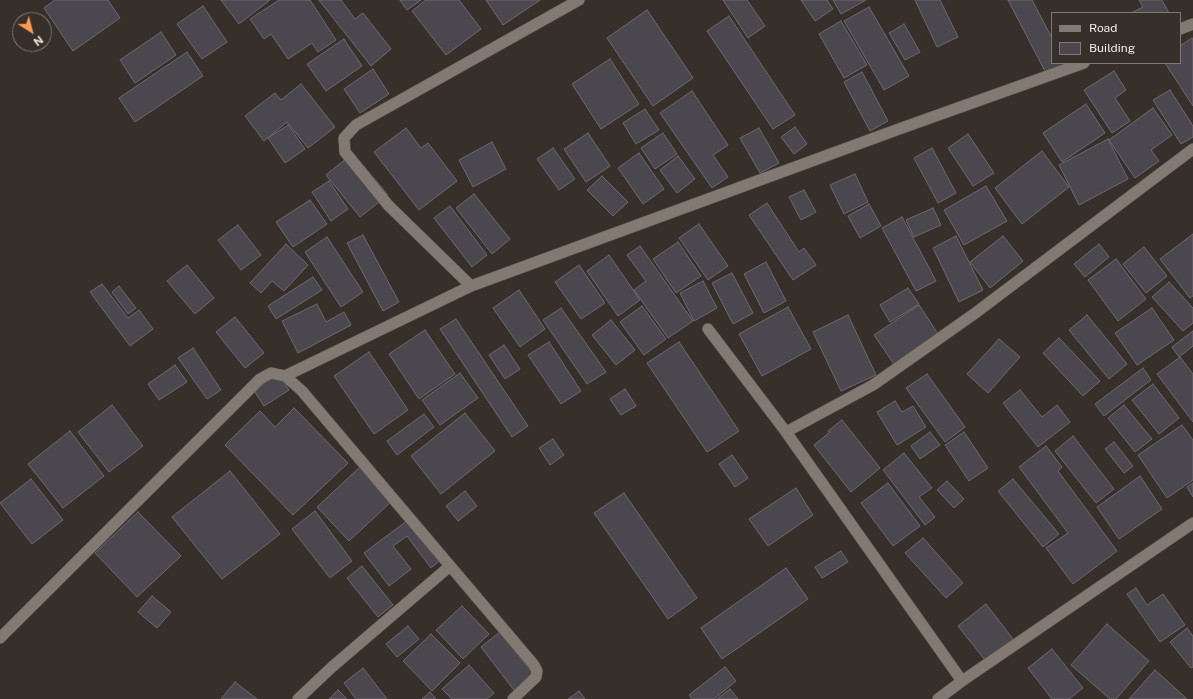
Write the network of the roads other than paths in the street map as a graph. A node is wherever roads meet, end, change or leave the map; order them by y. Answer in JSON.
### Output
{"nodes":[{"id":1,"x":579,"y":0,"type":"edge"},
{"id":2,"x":1193,"y":24,"type":"edge"},
{"id":3,"x":1181,"y":28,"type":"edge"},
{"id":4,"x":1081,"y":64,"type":"edge"},
{"id":5,"x":1193,"y":149,"type":"edge"},
{"id":6,"x":471,"y":286,"type":"junction"},
{"id":7,"x":708,"y":329,"type":"dead end"},
{"id":8,"x":285,"y":376,"type":"junction"},
{"id":9,"x":786,"y":432,"type":"junction"},
{"id":10,"x":1193,"y":523,"type":"edge"},
{"id":11,"x":450,"y":566,"type":"junction"},
{"id":12,"x":0,"y":638,"type":"edge"},
{"id":13,"x":962,"y":681,"type":"junction"},
{"id":14,"x":298,"y":699,"type":"edge"},
{"id":15,"x":513,"y":699,"type":"edge"},
{"id":16,"x":938,"y":699,"type":"edge"}],
"edges":[{"from":1,"to":6,"type":"street"},
{"from":2,"to":3,"type":"street"},
{"from":4,"to":6,"type":"street"},
{"from":5,"to":9,"type":"street"},
{"from":6,"to":8,"type":"street"},
{"from":7,"to":9,"type":"street"},
{"from":8,"to":11,"type":"street"},
{"from":8,"to":12,"type":"street"},
{"from":9,"to":13,"type":"street"},
{"from":10,"to":13,"type":"street"},
{"from":11,"to":14,"type":"street"},
{"from":11,"to":15,"type":"street"},
{"from":13,"to":16,"type":"street"}]}
